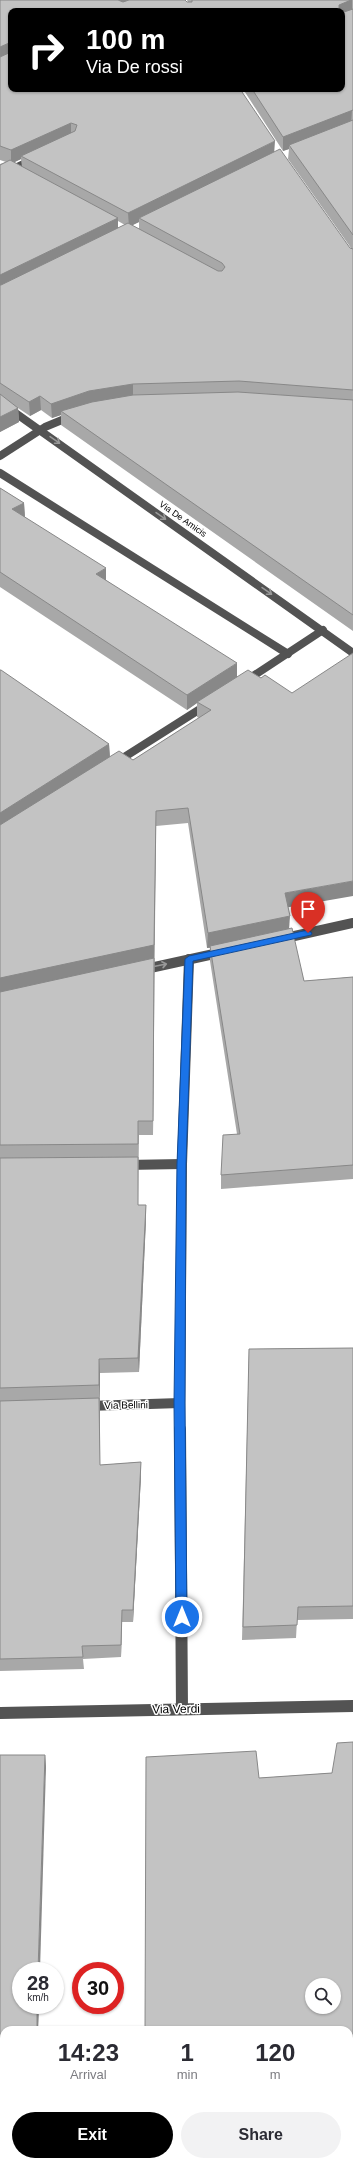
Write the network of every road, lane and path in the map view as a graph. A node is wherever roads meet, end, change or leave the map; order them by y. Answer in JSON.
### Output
{"nodes":[{"id":1,"x":38,"y":156,"type":"edge"},
{"id":2,"x":0,"y":163,"type":"edge"},
{"id":3,"x":11,"y":169,"type":"junction"},
{"id":4,"x":18,"y":172,"type":"edge"},
{"id":5,"x":0,"y":174,"type":"edge"},
{"id":6,"x":0,"y":402,"type":"edge"},
{"id":7,"x":84,"y":412,"type":"edge"},
{"id":8,"x":40,"y":430,"type":"junction"},
{"id":9,"x":0,"y":456,"type":"edge"},
{"id":10,"x":0,"y":474,"type":"edge"},
{"id":11,"x":323,"y":630,"type":"junction"},
{"id":12,"x":353,"y":653,"type":"edge"},
{"id":13,"x":288,"y":654,"type":"junction"},
{"id":14,"x":234,"y":688,"type":"edge"},
{"id":15,"x":214,"y":700,"type":"edge"},
{"id":16,"x":107,"y":768,"type":"edge"},
{"id":17,"x":353,"y":923,"type":"edge"},
{"id":18,"x":271,"y":941,"type":"edge"},
{"id":19,"x":234,"y":949,"type":"edge"},
{"id":20,"x":189,"y":959,"type":"junction"},
{"id":21,"x":128,"y":972,"type":"edge"},
{"id":22,"x":182,"y":1164,"type":"junction"},
{"id":23,"x":118,"y":1165,"type":"edge"},
{"id":24,"x":180,"y":1403,"type":"junction"},
{"id":25,"x":78,"y":1406,"type":"edge"},
{"id":26,"x":353,"y":1706,"type":"edge"},
{"id":27,"x":182,"y":1709,"type":"junction"},
{"id":28,"x":0,"y":1713,"type":"edge"}],
"edges":[{"from":1,"to":3,"type":"street"},
{"from":2,"to":3,"type":"street"},
{"from":3,"to":4,"type":"street"},
{"from":3,"to":5,"type":"street"},
{"from":6,"to":8,"type":"street","name":"Via De Amicis"},
{"from":7,"to":8,"type":"street"},
{"from":8,"to":9,"type":"street"},
{"from":8,"to":11,"type":"street","name":"Via De Amicis","one_way":true},
{"from":10,"to":13,"type":"street"},
{"from":11,"to":12,"type":"street","name":"Via De Amicis"},
{"from":11,"to":13,"type":"street"},
{"from":13,"to":14,"type":"street"},
{"from":15,"to":16,"type":"street"},
{"from":17,"to":18,"type":"street"},
{"from":19,"to":20,"type":"street"},
{"from":21,"to":20,"type":"street","one_way":true},
{"from":20,"to":22,"type":"street"},
{"from":22,"to":23,"type":"street"},
{"from":22,"to":24,"type":"street"},
{"from":24,"to":25,"type":"street","name":"Via Bellini"},
{"from":24,"to":27,"type":"street"},
{"from":26,"to":27,"type":"street","name":"Via Verdi"},
{"from":27,"to":28,"type":"street","name":"Via Verdi"}]}
